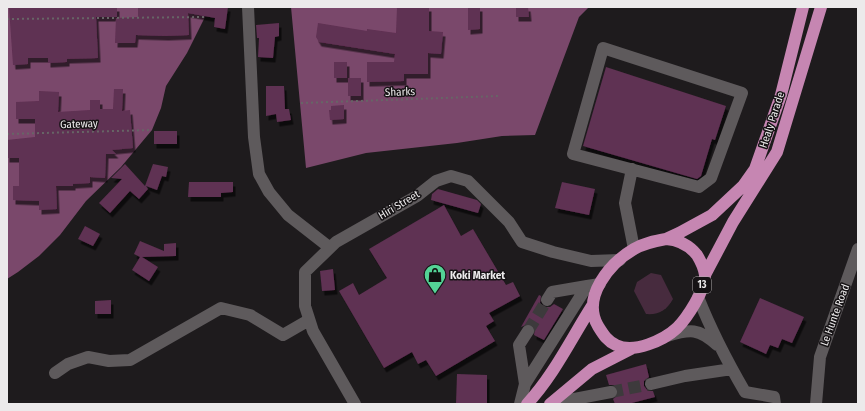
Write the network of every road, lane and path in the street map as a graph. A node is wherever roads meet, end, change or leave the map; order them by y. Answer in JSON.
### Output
{"nodes":[{"id":1,"x":248,"y":7,"type":"edge"},
{"id":2,"x":803,"y":7,"type":"edge"},
{"id":3,"x":822,"y":7,"type":"edge"},
{"id":4,"x":205,"y":16,"type":"dead end"},
{"id":5,"x":7,"y":19,"type":"edge"},
{"id":6,"x":499,"y":96,"type":"dead end"},
{"id":7,"x":301,"y":103,"type":"dead end"},
{"id":8,"x":152,"y":130,"type":"dead end"},
{"id":9,"x":7,"y":134,"type":"edge"},
{"id":10,"x":632,"y":169,"type":"junction"},
{"id":11,"x":666,"y":239,"type":"junction"},
{"id":12,"x":329,"y":246,"type":"junction"},
{"id":13,"x":634,"y":249,"type":"junction"},
{"id":14,"x":858,"y":249,"type":"edge"},
{"id":15,"x":620,"y":260,"type":"junction"},
{"id":16,"x":705,"y":275,"type":"junction"},
{"id":17,"x":600,"y":284,"type":"junction"},
{"id":18,"x":587,"y":286,"type":"junction"},
{"id":19,"x":698,"y":297,"type":"junction"},
{"id":20,"x":547,"y":300,"type":"tunnel mouth"},
{"id":21,"x":592,"y":306,"type":"junction"},
{"id":22,"x":309,"y":320,"type":"junction"},
{"id":23,"x":528,"y":331,"type":"tunnel mouth"},
{"id":24,"x":662,"y":338,"type":"junction"},
{"id":25,"x":631,"y":349,"type":"junction"},
{"id":26,"x":721,"y":349,"type":"junction"},
{"id":27,"x":732,"y":369,"type":"junction"},
{"id":28,"x":55,"y":373,"type":"dead end"},
{"id":29,"x":525,"y":384,"type":"junction"},
{"id":30,"x":651,"y":384,"type":"tunnel mouth"},
{"id":31,"x":611,"y":392,"type":"tunnel mouth"},
{"id":32,"x":355,"y":404,"type":"edge"},
{"id":33,"x":520,"y":404,"type":"edge"},
{"id":34,"x":527,"y":404,"type":"edge"},
{"id":35,"x":550,"y":404,"type":"edge"},
{"id":36,"x":560,"y":404,"type":"edge"},
{"id":37,"x":775,"y":404,"type":"edge"},
{"id":38,"x":816,"y":404,"type":"edge"}],
"edges":[{"from":1,"to":12,"type":"street"},
{"from":2,"to":11,"type":"highway","name":"Healy Parade"},
{"from":3,"to":16,"type":"highway","name":"Healy Parade"},
{"from":4,"to":5,"type":"path"},
{"from":6,"to":7,"type":"path","name":"Sharks"},
{"from":8,"to":9,"type":"path","name":"Gateway"},
{"from":10,"to":10,"type":"street"},
{"from":10,"to":13,"type":"street"},
{"from":11,"to":13,"type":"highway","number":"13"},
{"from":11,"to":16,"type":"highway","number":"13"},
{"from":12,"to":15,"type":"street","name":"Hiri Street"},
{"from":12,"to":22,"type":"street","name":"Hiri Street"},
{"from":13,"to":15,"type":"highway","number":"13"},
{"from":14,"to":38,"type":"street","name":"Le Hunte Road"},
{"from":15,"to":17,"type":"highway","number":"13"},
{"from":16,"to":19,"type":"highway","number":"13"},
{"from":17,"to":18,"type":"street"},
{"from":17,"to":21,"type":"highway","number":"13"},
{"from":18,"to":20,"type":"street"},
{"from":18,"to":29,"type":"street"},
{"from":19,"to":24,"type":"highway","number":"13"},
{"from":19,"to":26,"type":"street"},
{"from":21,"to":25,"type":"highway"},
{"from":21,"to":34,"type":"highway","number":"13"},
{"from":22,"to":28,"type":"street"},
{"from":22,"to":32,"type":"street","name":"Hiri Street"},
{"from":23,"to":29,"type":"street"},
{"from":24,"to":25,"type":"highway","number":"13"},
{"from":24,"to":26,"type":"street"},
{"from":25,"to":35,"type":"highway","number":"13"},
{"from":26,"to":27,"type":"street"},
{"from":27,"to":30,"type":"street"},
{"from":27,"to":37,"type":"street"},
{"from":29,"to":33,"type":"street"},
{"from":31,"to":36,"type":"street"}]}
